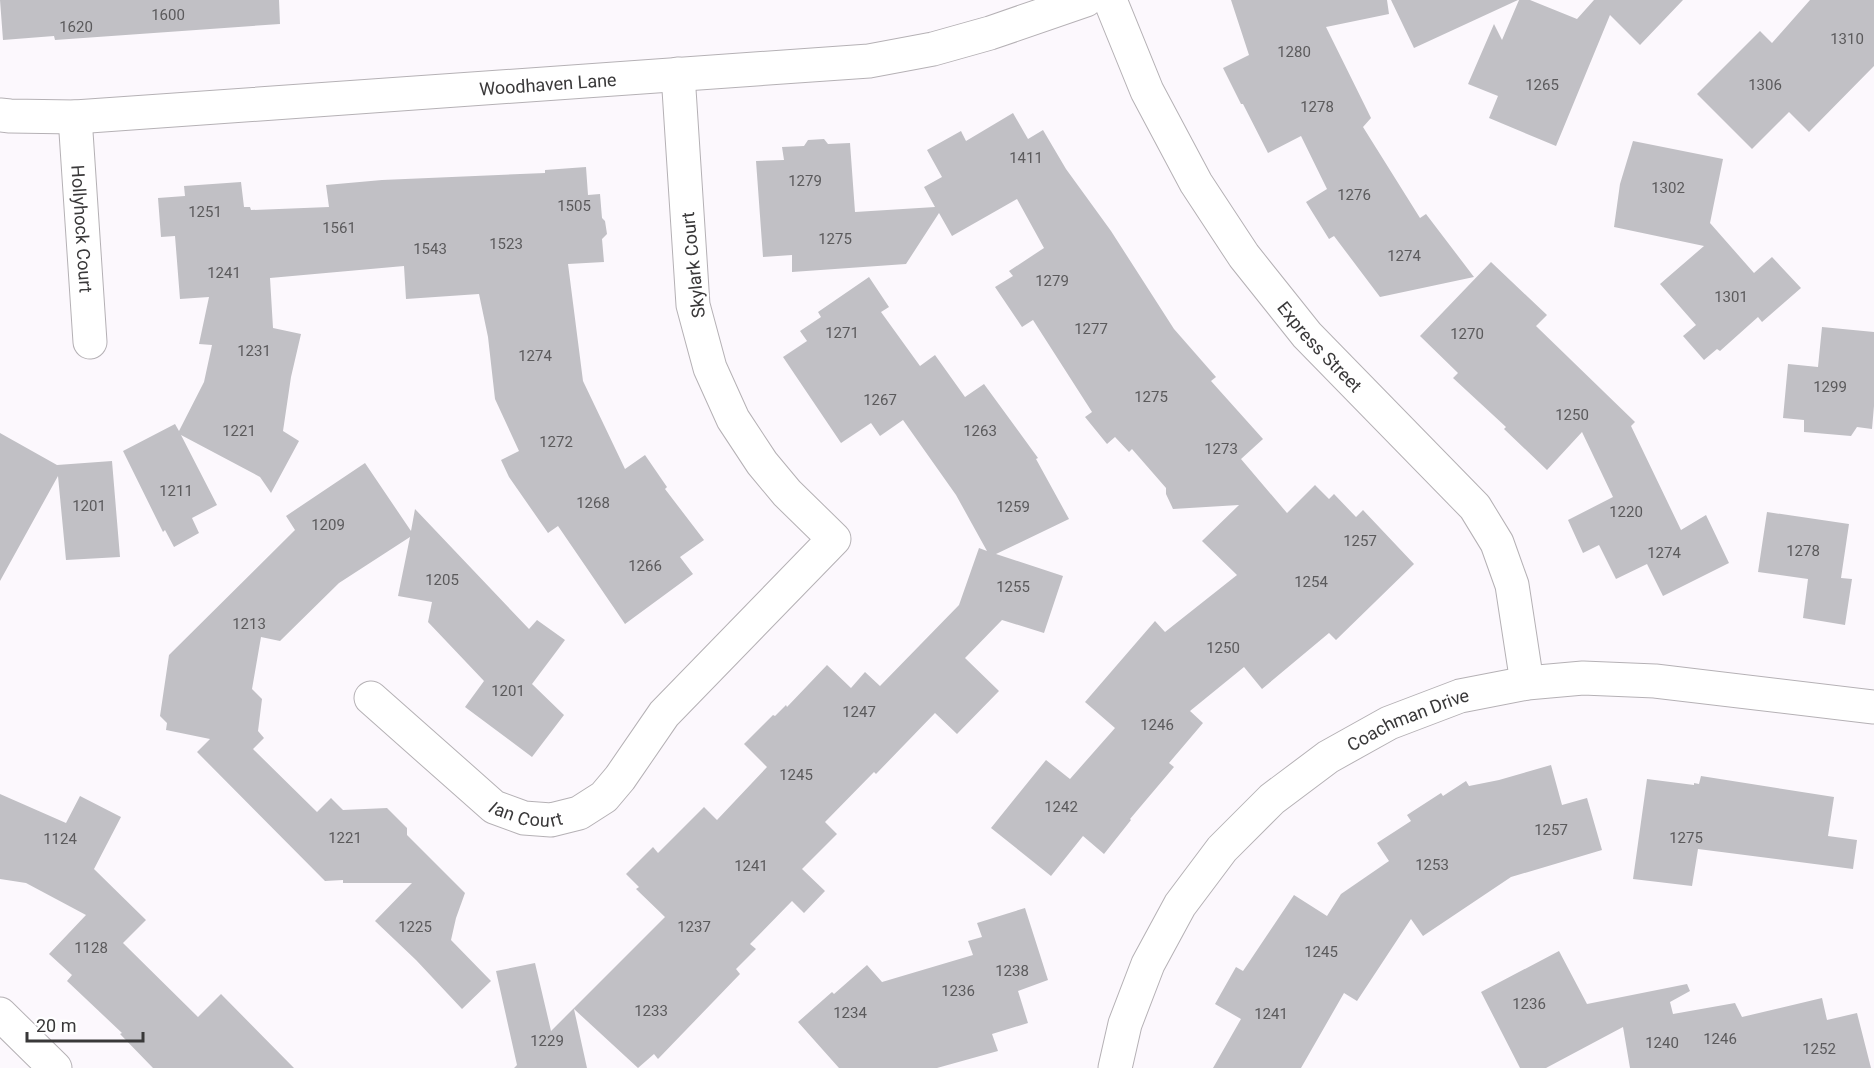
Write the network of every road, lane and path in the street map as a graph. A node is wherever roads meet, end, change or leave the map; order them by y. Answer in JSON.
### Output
{"nodes":[{"id":1,"x":1086,"y":0,"type":"edge"},
{"id":2,"x":1110,"y":0,"type":"edge"},
{"id":3,"x":678,"y":74,"type":"junction"},
{"id":4,"x":0,"y":115,"type":"edge"},
{"id":5,"x":75,"y":117,"type":"junction"},
{"id":6,"x":90,"y":342,"type":"dead end"},
{"id":7,"x":1527,"y":683,"type":"junction"},
{"id":8,"x":371,"y":698,"type":"dead end"},
{"id":9,"x":672,"y":705,"type":"joint"},
{"id":10,"x":1874,"y":707,"type":"edge"},
{"id":11,"x":0,"y":1014,"type":"edge"},
{"id":12,"x":55,"y":1068,"type":"edge"},
{"id":13,"x":1115,"y":1068,"type":"edge"}],
"edges":[{"from":1,"to":3,"type":"street","name":"Woodhaven Lane"},
{"from":2,"to":7,"type":"street","name":"Express Street"},
{"from":3,"to":5,"type":"street","name":"Woodhaven Lane"},
{"from":3,"to":9,"type":"street","name":"Skylark Court"},
{"from":4,"to":5,"type":"street","name":"Woodhaven Lane"},
{"from":5,"to":6,"type":"street","name":"Hollyhock Court"},
{"from":7,"to":10,"type":"street","name":"Coachman Drive"},
{"from":7,"to":13,"type":"street","name":"Coachman Drive"},
{"from":8,"to":9,"type":"street","name":"Ian Court"},
{"from":11,"to":12,"type":"street"}]}
